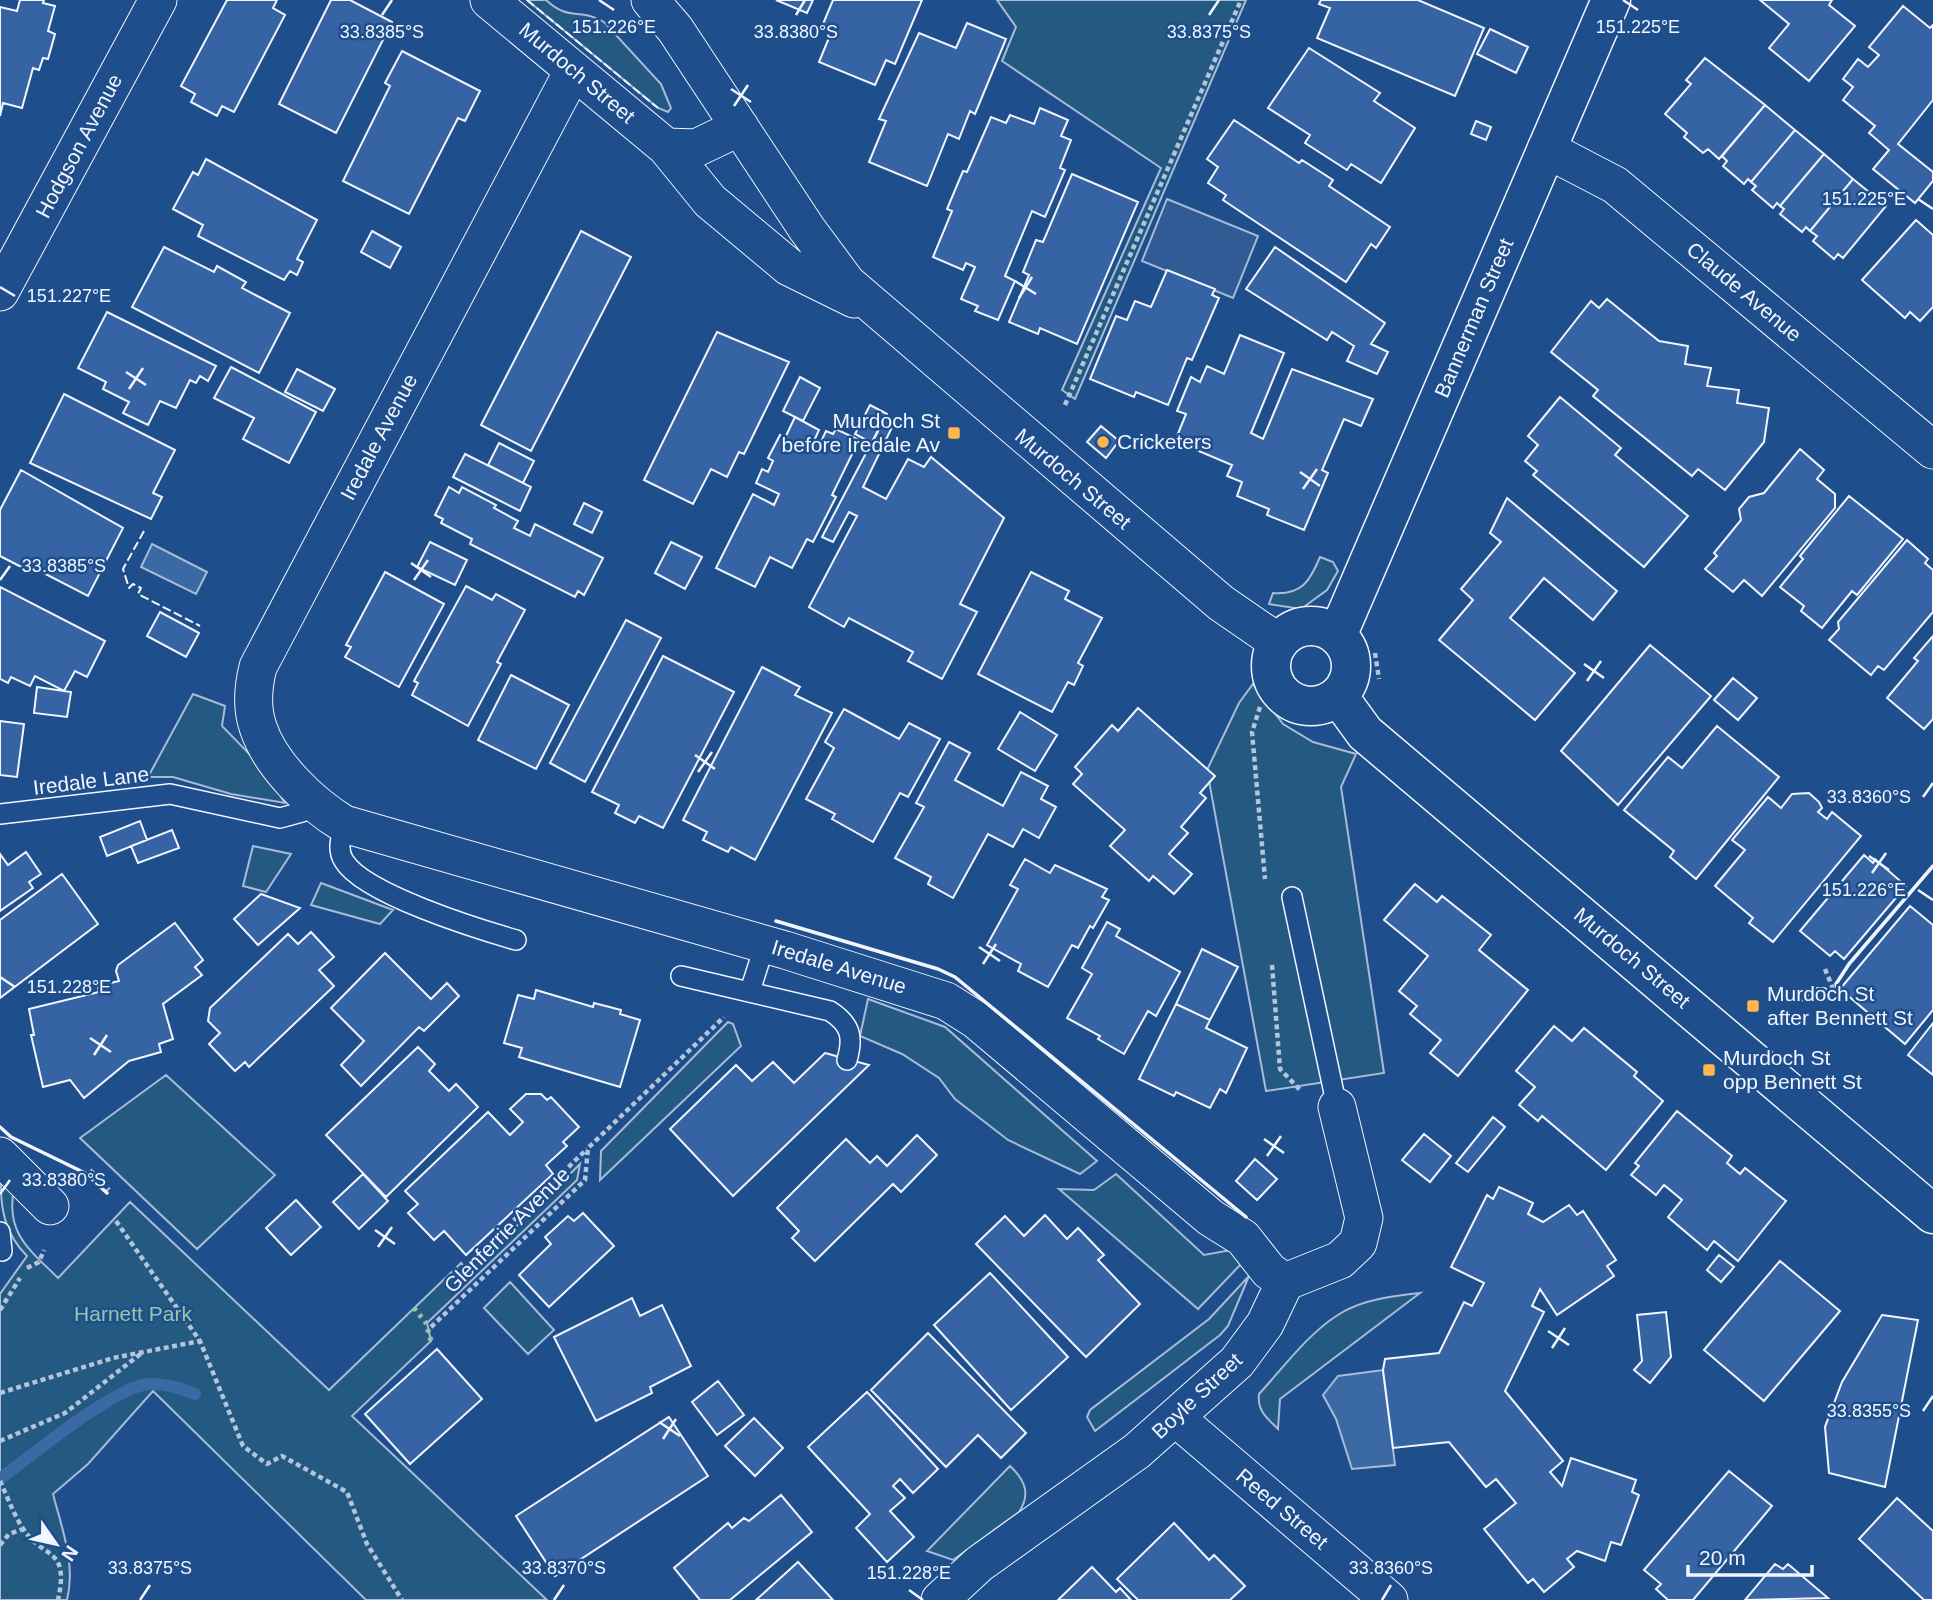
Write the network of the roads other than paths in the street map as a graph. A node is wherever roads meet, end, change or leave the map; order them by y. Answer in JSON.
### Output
{"nodes":[{"id":1,"x":158,"y":0,"type":"edge"},
{"id":2,"x":489,"y":0,"type":"edge"},
{"id":3,"x":650,"y":0,"type":"edge"},
{"id":4,"x":1611,"y":0,"type":"edge"},
{"id":5,"x":573,"y":71,"type":"junction"},
{"id":6,"x":740,"y":127,"type":"junction"},
{"id":7,"x":666,"y":146,"type":"junction"},
{"id":8,"x":1546,"y":149,"type":"junction"},
{"id":9,"x":0,"y":292,"type":"edge"},
{"id":10,"x":873,"y":308,"type":"junction"},
{"id":11,"x":1933,"y":450,"type":"edge"},
{"id":12,"x":1337,"y":636,"type":"junction"},
{"id":13,"x":1279,"y":643,"type":"junction"},
{"id":14,"x":1338,"y":696,"type":"junction"},
{"id":15,"x":312,"y":803,"type":"junction"},
{"id":16,"x":0,"y":814,"type":"edge"},
{"id":17,"x":344,"y":824,"type":"junction"},
{"id":18,"x":1292,"y":897,"type":"dead end"},
{"id":19,"x":516,"y":940,"type":"dead end"},
{"id":20,"x":765,"y":944,"type":"junction"},
{"id":21,"x":681,"y":976,"type":"dead end"},
{"id":22,"x":750,"y":991,"type":"junction"},
{"id":23,"x":847,"y":1060,"type":"dead end"},
{"id":24,"x":1337,"y":1107,"type":"joint"},
{"id":25,"x":0,"y":1156,"type":"edge"},
{"id":26,"x":50,"y":1206,"type":"dead end"},
{"id":27,"x":1933,"y":1214,"type":"edge"},
{"id":28,"x":1285,"y":1282,"type":"junction"},
{"id":29,"x":1176,"y":1418,"type":"junction"},
{"id":30,"x":940,"y":1600,"type":"edge"},
{"id":31,"x":1389,"y":1600,"type":"edge"}],
"edges":[{"from":1,"to":9,"type":"street","name":"Hodgson Avenue"},
{"from":2,"to":5,"type":"street","name":"Murdoch Street"},
{"from":3,"to":6,"type":"street","name":"Murdoch Street"},
{"from":4,"to":8,"type":"main road","name":"Bannerman Street"},
{"from":5,"to":7,"type":"street","name":"Murdoch Street"},
{"from":5,"to":15,"type":"street","name":"Iredale Avenue"},
{"from":6,"to":7,"type":"street"},
{"from":6,"to":10,"type":"street","name":"Murdoch Street"},
{"from":7,"to":10,"type":"street","name":"Murdoch Street"},
{"from":8,"to":11,"type":"street","name":"Claude Avenue"},
{"from":8,"to":12,"type":"main road","name":"Bannerman Street"},
{"from":10,"to":13,"type":"street","name":"Murdoch Street"},
{"from":12,"to":13,"type":"main road"},
{"from":12,"to":14,"type":"main road"},
{"from":13,"to":14,"type":"main road"},
{"from":14,"to":27,"type":"main road","name":"Murdoch Street"},
{"from":15,"to":16,"type":"lane","name":"Iredale Lane"},
{"from":15,"to":17,"type":"street","name":"Iredale Avenue"},
{"from":17,"to":19,"type":"lane"},
{"from":17,"to":20,"type":"street","name":"Iredale Avenue"},
{"from":18,"to":24,"type":"lane"},
{"from":20,"to":22,"type":"lane"},
{"from":20,"to":28,"type":"street","name":"Iredale Avenue"},
{"from":21,"to":22,"type":"lane"},
{"from":22,"to":23,"type":"lane"},
{"from":24,"to":28,"type":"street"},
{"from":25,"to":26,"type":"street"},
{"from":28,"to":29,"type":"street","name":"Boyle Street"},
{"from":29,"to":30,"type":"street","name":"Boyle Street"},
{"from":29,"to":31,"type":"street","name":"Reed Street"}]}
